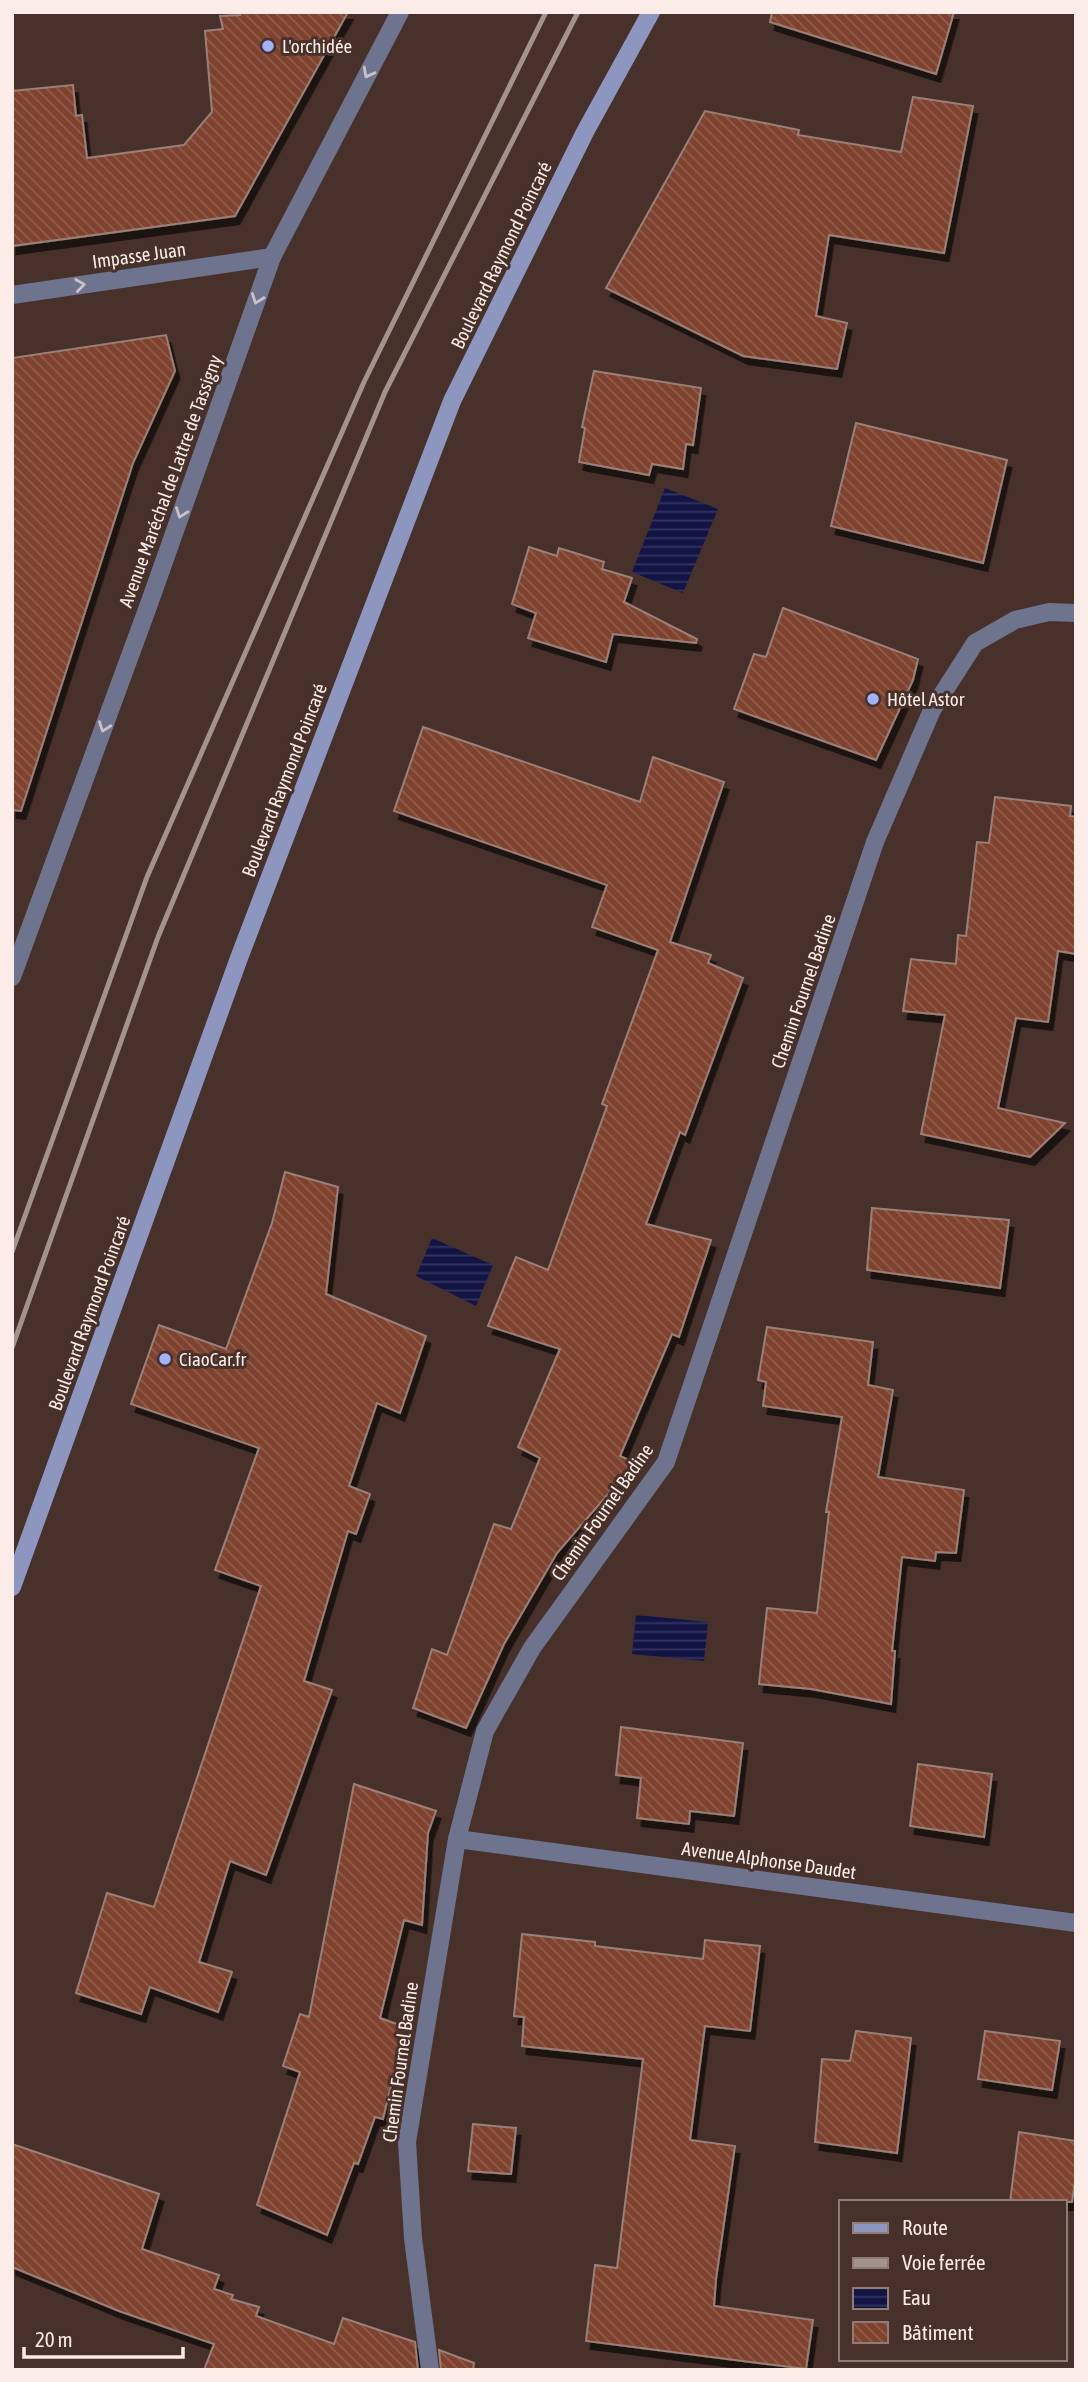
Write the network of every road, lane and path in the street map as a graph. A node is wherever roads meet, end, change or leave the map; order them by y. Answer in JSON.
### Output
{"nodes":[{"id":1,"x":400,"y":12,"type":"edge"},
{"id":2,"x":651,"y":12,"type":"edge"},
{"id":3,"x":272,"y":257,"type":"junction"},
{"id":4,"x":12,"y":295,"type":"edge"},
{"id":5,"x":1076,"y":613,"type":"edge"},
{"id":6,"x":12,"y":977,"type":"edge"},
{"id":7,"x":12,"y":1587,"type":"edge"},
{"id":8,"x":457,"y":1839,"type":"junction"},
{"id":9,"x":1076,"y":1923,"type":"edge"},
{"id":10,"x":430,"y":2370,"type":"edge"}],
"edges":[{"from":1,"to":3,"type":"street","name":"Avenue Maréchal de Lattre de Tassigny","one_way":true},
{"from":2,"to":7,"type":"main road","name":"Boulevard Raymond Poincaré"},
{"from":4,"to":3,"type":"street","name":"Impasse Juan","one_way":true},
{"from":3,"to":6,"type":"street","name":"Avenue Maréchal de Lattre de Tassigny","one_way":true},
{"from":5,"to":8,"type":"street","name":"Chemin Fournel Badine"},
{"from":8,"to":9,"type":"street","name":"Avenue Alphonse Daudet"},
{"from":8,"to":10,"type":"street","name":"Chemin Fournel Badine"}]}
